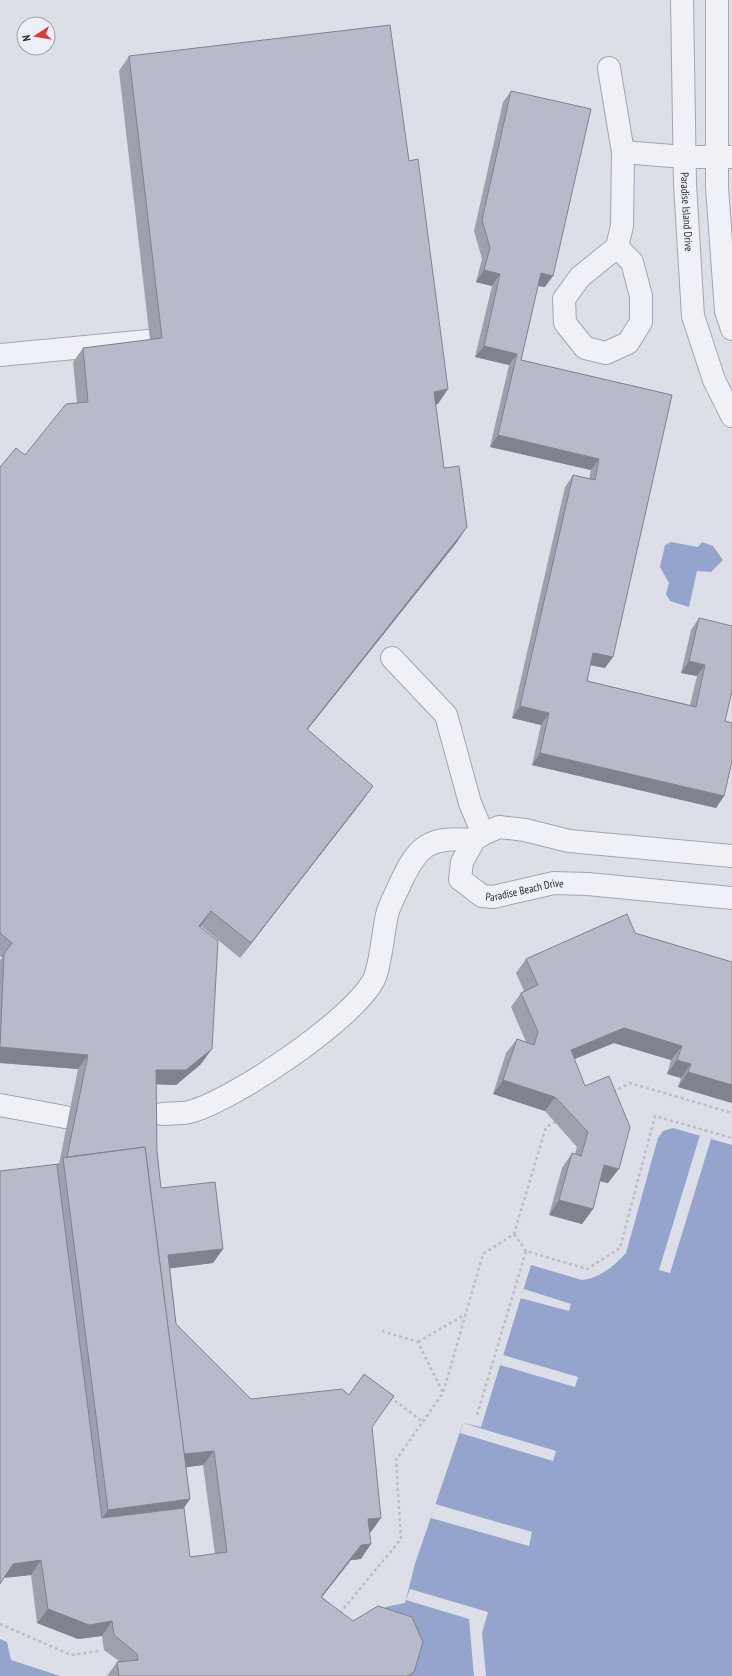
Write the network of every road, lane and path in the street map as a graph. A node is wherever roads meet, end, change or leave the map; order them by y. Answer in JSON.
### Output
{"nodes":[{"id":1,"x":682,"y":0,"type":"edge"},
{"id":2,"x":717,"y":0,"type":"edge"},
{"id":3,"x":609,"y":68,"type":"dead end"},
{"id":4,"x":623,"y":152,"type":"junction"},
{"id":5,"x":684,"y":157,"type":"junction"},
{"id":6,"x":724,"y":158,"type":"edge"},
{"id":7,"x":616,"y":247,"type":"junction"},
{"id":8,"x":732,"y":329,"type":"edge"},
{"id":9,"x":150,"y":340,"type":"edge"},
{"id":10,"x":0,"y":355,"type":"edge"},
{"id":11,"x":732,"y":416,"type":"edge"},
{"id":12,"x":392,"y":658,"type":"dead end"},
{"id":13,"x":478,"y":837,"type":"junction"},
{"id":14,"x":732,"y":856,"type":"edge"},
{"id":15,"x":732,"y":898,"type":"edge"},
{"id":16,"x":609,"y":1094,"type":"edge"},
{"id":17,"x":0,"y":1105,"type":"edge"},
{"id":18,"x":732,"y":1113,"type":"edge"},
{"id":19,"x":162,"y":1114,"type":"dead end"},
{"id":20,"x":65,"y":1116,"type":"dead end"},
{"id":21,"x":560,"y":1119,"type":"edge"},
{"id":22,"x":732,"y":1138,"type":"edge"},
{"id":23,"x":514,"y":1234,"type":"junction"},
{"id":24,"x":526,"y":1252,"type":"junction"},
{"id":25,"x":466,"y":1314,"type":"junction"},
{"id":26,"x":382,"y":1331,"type":"dead end"},
{"id":27,"x":418,"y":1342,"type":"junction"},
{"id":28,"x":443,"y":1393,"type":"junction"},
{"id":29,"x":388,"y":1396,"type":"edge"},
{"id":30,"x":477,"y":1415,"type":"dead end"},
{"id":31,"x":423,"y":1422,"type":"junction"},
{"id":32,"x":339,"y":1614,"type":"edge"},
{"id":33,"x":0,"y":1624,"type":"edge"},
{"id":34,"x":99,"y":1650,"type":"dead end"}],
"edges":[{"from":1,"to":5,"type":"street","name":"Paradise Island Drive"},
{"from":2,"to":6,"type":"street"},
{"from":3,"to":4,"type":"street"},
{"from":4,"to":5,"type":"street"},
{"from":4,"to":7,"type":"street"},
{"from":5,"to":6,"type":"street"},
{"from":5,"to":11,"type":"street","name":"Paradise Island Drive"},
{"from":6,"to":8,"type":"street"},
{"from":7,"to":7,"type":"street"},
{"from":9,"to":10,"type":"street"},
{"from":12,"to":13,"type":"street"},
{"from":13,"to":14,"type":"street"},
{"from":13,"to":15,"type":"street","name":"Paradise Beach Drive"},
{"from":13,"to":19,"type":"street"},
{"from":16,"to":18,"type":"path"},
{"from":17,"to":20,"type":"street"},
{"from":21,"to":23,"type":"path"},
{"from":22,"to":24,"type":"path"},
{"from":23,"to":24,"type":"path"},
{"from":23,"to":25,"type":"path"},
{"from":24,"to":30,"type":"path"},
{"from":25,"to":27,"type":"path"},
{"from":25,"to":28,"type":"path"},
{"from":26,"to":27,"type":"path"},
{"from":27,"to":28,"type":"path"},
{"from":28,"to":31,"type":"path"},
{"from":29,"to":31,"type":"path"},
{"from":31,"to":32,"type":"path"},
{"from":33,"to":34,"type":"path"}]}
